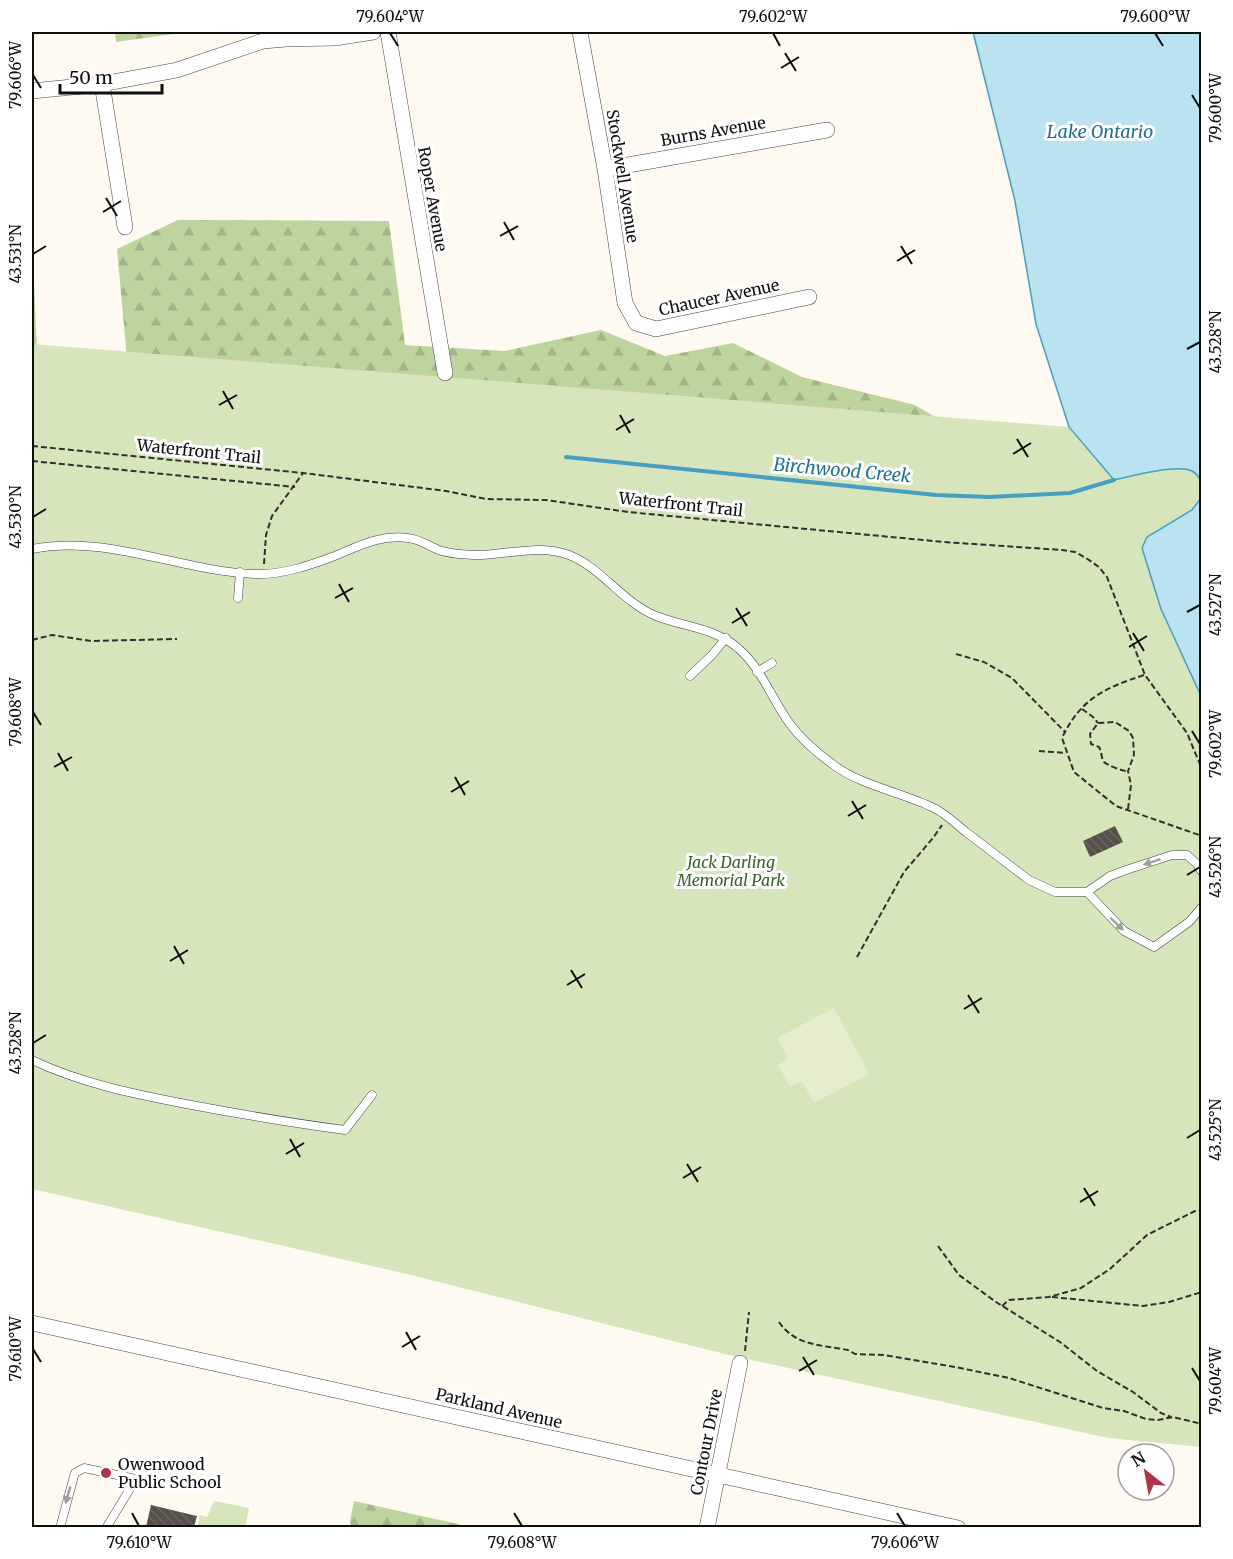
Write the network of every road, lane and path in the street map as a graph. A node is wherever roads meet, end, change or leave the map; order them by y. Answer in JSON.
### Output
{"nodes":[{"id":1,"x":373,"y":32,"type":"edge"},
{"id":2,"x":388,"y":32,"type":"edge"},
{"id":3,"x":580,"y":32,"type":"edge"},
{"id":4,"x":102,"y":84,"type":"junction"},
{"id":5,"x":32,"y":92,"type":"edge"},
{"id":6,"x":827,"y":130,"type":"dead end"},
{"id":7,"x":605,"y":169,"type":"junction"},
{"id":8,"x":125,"y":227,"type":"dead end"},
{"id":9,"x":809,"y":297,"type":"dead end"},
{"id":10,"x":636,"y":323,"type":"joint"},
{"id":11,"x":445,"y":373,"type":"dead end"},
{"id":12,"x":32,"y":446,"type":"edge"},
{"id":13,"x":32,"y":461,"type":"edge"},
{"id":14,"x":303,"y":473,"type":"junction"},
{"id":15,"x":295,"y":487,"type":"junction"},
{"id":16,"x":32,"y":549,"type":"edge"},
{"id":17,"x":240,"y":572,"type":"junction"},
{"id":18,"x":264,"y":573,"type":"junction"},
{"id":19,"x":238,"y":598,"type":"dead end"},
{"id":20,"x":726,"y":638,"type":"junction"},
{"id":21,"x":177,"y":639,"type":"dead end"},
{"id":22,"x":32,"y":640,"type":"edge"},
{"id":23,"x":956,"y":654,"type":"dead end"},
{"id":24,"x":772,"y":663,"type":"dead end"},
{"id":25,"x":757,"y":672,"type":"junction"},
{"id":26,"x":1144,"y":675,"type":"junction"},
{"id":27,"x":690,"y":676,"type":"dead end"},
{"id":28,"x":1082,"y":709,"type":"junction"},
{"id":29,"x":1098,"y":723,"type":"junction"},
{"id":30,"x":1065,"y":732,"type":"junction"},
{"id":31,"x":1039,"y":751,"type":"dead end"},
{"id":32,"x":1067,"y":753,"type":"junction"},
{"id":33,"x":1202,"y":769,"type":"edge"},
{"id":34,"x":1128,"y":771,"type":"junction"},
{"id":35,"x":1127,"y":810,"type":"junction"},
{"id":36,"x":947,"y":817,"type":"junction"},
{"id":37,"x":1202,"y":836,"type":"edge"},
{"id":38,"x":1202,"y":872,"type":"edge"},
{"id":39,"x":1087,"y":892,"type":"junction"},
{"id":40,"x":1202,"y":906,"type":"edge"},
{"id":41,"x":857,"y":957,"type":"dead end"},
{"id":42,"x":32,"y":1060,"type":"edge"},
{"id":43,"x":372,"y":1095,"type":"dead end"},
{"id":44,"x":1202,"y":1211,"type":"edge"},
{"id":45,"x":938,"y":1246,"type":"dead end"},
{"id":46,"x":1202,"y":1292,"type":"edge"},
{"id":47,"x":1049,"y":1297,"type":"junction"},
{"id":48,"x":1002,"y":1306,"type":"junction"},
{"id":49,"x":749,"y":1312,"type":"dead end"},
{"id":50,"x":779,"y":1322,"type":"dead end"},
{"id":51,"x":32,"y":1323,"type":"edge"},
{"id":52,"x":740,"y":1362,"type":"joint"},
{"id":53,"x":1173,"y":1418,"type":"junction"},
{"id":54,"x":1202,"y":1424,"type":"edge"},
{"id":55,"x":719,"y":1476,"type":"junction"},
{"id":56,"x":60,"y":1527,"type":"edge"},
{"id":57,"x":106,"y":1527,"type":"edge"},
{"id":58,"x":707,"y":1527,"type":"edge"},
{"id":59,"x":958,"y":1527,"type":"edge"}],
"edges":[{"from":1,"to":4,"type":"street"},
{"from":2,"to":11,"type":"street","name":"Roper Avenue"},
{"from":3,"to":7,"type":"street","name":"Stockwell Avenue"},
{"from":4,"to":5,"type":"street"},
{"from":4,"to":8,"type":"street"},
{"from":6,"to":7,"type":"street","name":"Burns Avenue"},
{"from":7,"to":10,"type":"street","name":"Stockwell Avenue"},
{"from":9,"to":10,"type":"street","name":"Chaucer Avenue"},
{"from":12,"to":14,"type":"path","name":"Waterfront Trail"},
{"from":13,"to":15,"type":"path"},
{"from":14,"to":15,"type":"path"},
{"from":14,"to":26,"type":"path","name":"Waterfront Trail"},
{"from":15,"to":18,"type":"path"},
{"from":16,"to":17,"type":"lane"},
{"from":17,"to":18,"type":"lane"},
{"from":17,"to":19,"type":"lane"},
{"from":18,"to":20,"type":"lane"},
{"from":20,"to":25,"type":"lane"},
{"from":20,"to":27,"type":"lane"},
{"from":21,"to":22,"type":"path"},
{"from":23,"to":30,"type":"path"},
{"from":24,"to":25,"type":"lane"},
{"from":25,"to":36,"type":"lane"},
{"from":26,"to":28,"type":"path"},
{"from":26,"to":33,"type":"path","name":"Waterfront Trail"},
{"from":28,"to":29,"type":"path"},
{"from":28,"to":30,"type":"path"},
{"from":29,"to":34,"type":"path"},
{"from":29,"to":34,"type":"path"},
{"from":30,"to":32,"type":"path"},
{"from":31,"to":32,"type":"path"},
{"from":32,"to":35,"type":"path"},
{"from":34,"to":35,"type":"path"},
{"from":35,"to":37,"type":"path"},
{"from":36,"to":39,"type":"lane"},
{"from":36,"to":41,"type":"path"},
{"from":38,"to":39,"type":"lane","one_way":true},
{"from":39,"to":40,"type":"lane","one_way":true},
{"from":42,"to":43,"type":"lane"},
{"from":44,"to":47,"type":"path"},
{"from":45,"to":48,"type":"path"},
{"from":46,"to":47,"type":"path"},
{"from":47,"to":48,"type":"path"},
{"from":48,"to":53,"type":"path"},
{"from":49,"to":52,"type":"path"},
{"from":50,"to":53,"type":"path"},
{"from":51,"to":55,"type":"street","name":"Parkland Avenue"},
{"from":52,"to":55,"type":"street","name":"Contour Drive"},
{"from":53,"to":54,"type":"path"},
{"from":55,"to":58,"type":"street","name":"Contour Drive"},
{"from":55,"to":59,"type":"street","name":"Parkland Avenue"},
{"from":57,"to":56,"type":"lane","one_way":true}]}
